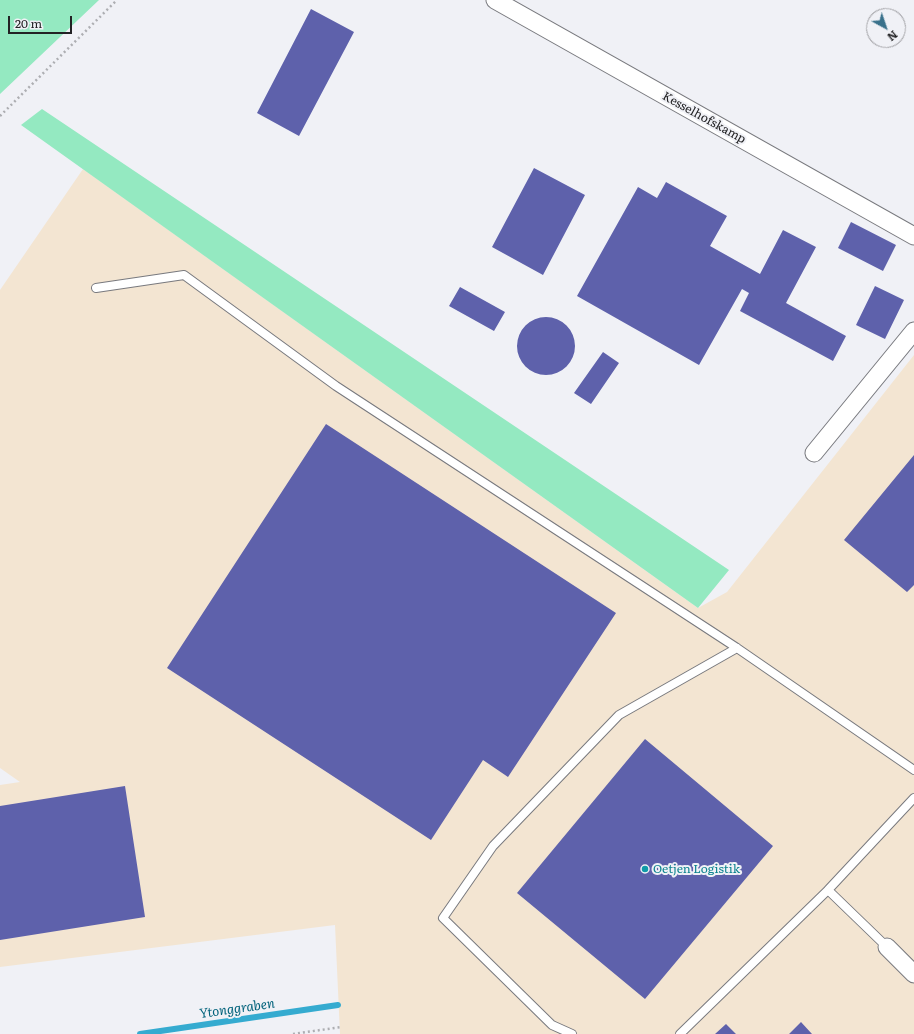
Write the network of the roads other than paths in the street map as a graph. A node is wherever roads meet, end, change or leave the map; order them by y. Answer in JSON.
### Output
{"nodes":[{"id":1,"x":495,"y":0,"type":"edge"},
{"id":2,"x":914,"y":236,"type":"edge"},
{"id":3,"x":96,"y":288,"type":"dead end"},
{"id":4,"x":914,"y":331,"type":"edge"},
{"id":5,"x":814,"y":453,"type":"dead end"},
{"id":6,"x":737,"y":648,"type":"junction"},
{"id":7,"x":914,"y":770,"type":"edge"},
{"id":8,"x":914,"y":798,"type":"edge"},
{"id":9,"x":828,"y":890,"type":"junction"},
{"id":10,"x":886,"y":947,"type":"joint"},
{"id":11,"x":914,"y":974,"type":"edge"},
{"id":12,"x":572,"y":1034,"type":"edge"},
{"id":13,"x":680,"y":1034,"type":"edge"}],
"edges":[{"from":1,"to":2,"type":"street","name":"Kesselhofskamp"},
{"from":3,"to":6,"type":"lane"},
{"from":4,"to":5,"type":"street"},
{"from":6,"to":7,"type":"lane"},
{"from":6,"to":12,"type":"lane"},
{"from":8,"to":9,"type":"lane"},
{"from":9,"to":10,"type":"lane"},
{"from":9,"to":13,"type":"lane"},
{"from":10,"to":11,"type":"street"}]}
